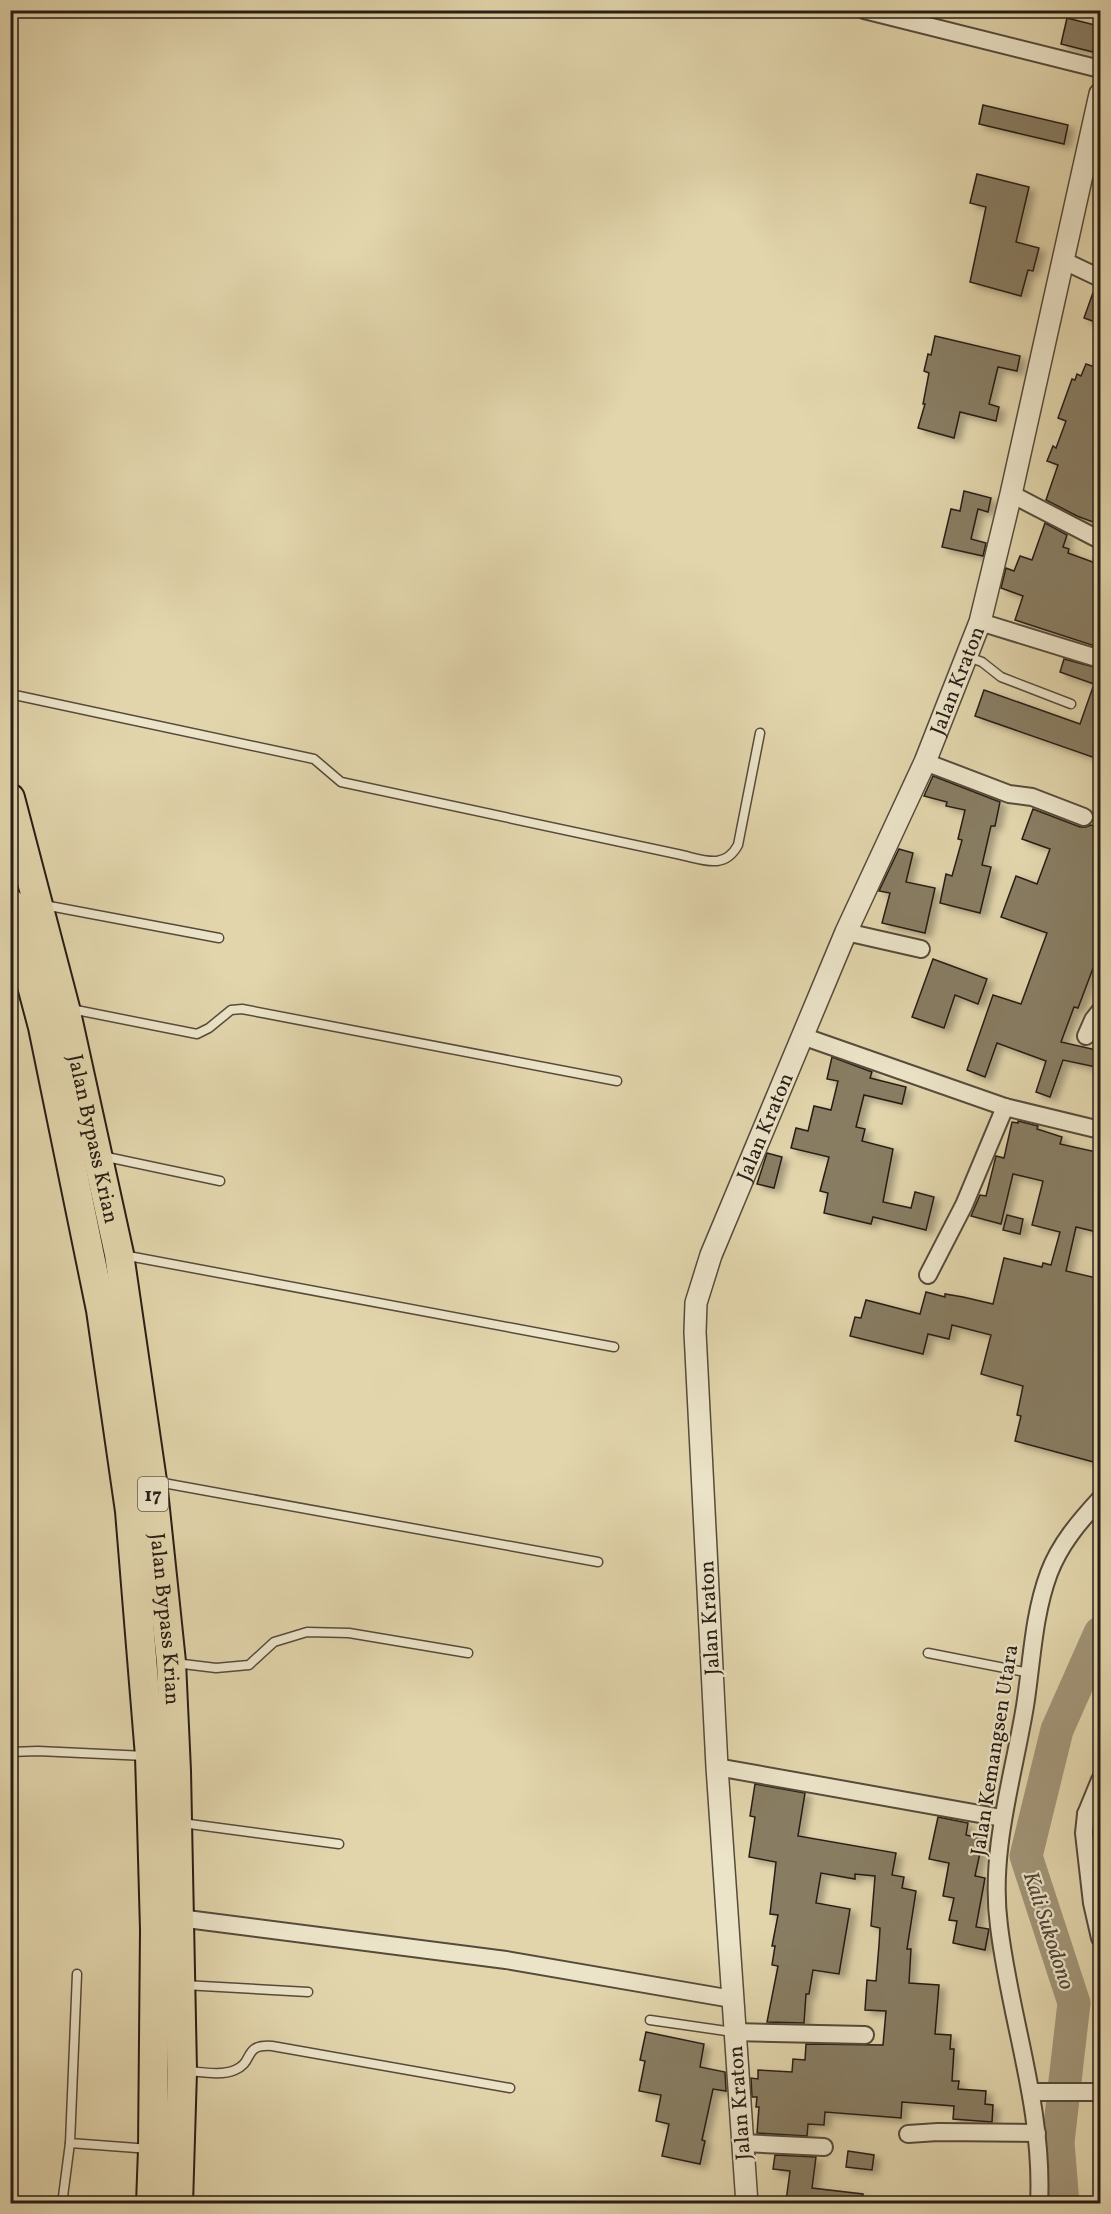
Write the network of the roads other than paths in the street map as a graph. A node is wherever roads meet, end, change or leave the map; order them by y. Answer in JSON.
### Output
{"nodes":[{"id":1,"x":864,"y":10,"type":"edge"},
{"id":2,"x":913,"y":16,"type":"edge"},
{"id":3,"x":1101,"y":69,"type":"edge"},
{"id":4,"x":1101,"y":94,"type":"edge"},
{"id":5,"x":1062,"y":260,"type":"junction"},
{"id":6,"x":1101,"y":278,"type":"edge"},
{"id":7,"x":1011,"y":494,"type":"junction"},
{"id":8,"x":1101,"y":540,"type":"edge"},
{"id":9,"x":980,"y":622,"type":"junction"},
{"id":10,"x":965,"y":656,"type":"junction"},
{"id":11,"x":1101,"y":658,"type":"edge"},
{"id":12,"x":10,"y":694,"type":"edge"},
{"id":13,"x":1071,"y":704,"type":"dead end"},
{"id":14,"x":760,"y":733,"type":"dead end"},
{"id":15,"x":925,"y":762,"type":"junction"},
{"id":16,"x":10,"y":798,"type":"edge"},
{"id":17,"x":1084,"y":817,"type":"dead end"},
{"id":18,"x":24,"y":903,"type":"edge"},
{"id":19,"x":846,"y":932,"type":"junction"},
{"id":20,"x":219,"y":938,"type":"dead end"},
{"id":21,"x":921,"y":949,"type":"dead end"},
{"id":22,"x":65,"y":1008,"type":"junction"},
{"id":23,"x":1101,"y":1011,"type":"edge"},
{"id":24,"x":802,"y":1036,"type":"junction"},
{"id":25,"x":1086,"y":1036,"type":"dead end"},
{"id":26,"x":617,"y":1081,"type":"dead end"},
{"id":27,"x":1005,"y":1107,"type":"junction"},
{"id":28,"x":1101,"y":1130,"type":"edge"},
{"id":29,"x":98,"y":1156,"type":"junction"},
{"id":30,"x":220,"y":1180,"type":"dead end"},
{"id":31,"x":120,"y":1254,"type":"junction"},
{"id":32,"x":928,"y":1275,"type":"dead end"},
{"id":33,"x":614,"y":1347,"type":"dead end"},
{"id":34,"x":152,"y":1481,"type":"junction"},
{"id":35,"x":1101,"y":1499,"type":"edge"},
{"id":36,"x":598,"y":1562,"type":"dead end"},
{"id":37,"x":468,"y":1653,"type":"dead end"},
{"id":38,"x":928,"y":1653,"type":"dead end"},
{"id":39,"x":171,"y":1662,"type":"junction"},
{"id":40,"x":1030,"y":1673,"type":"junction"},
{"id":41,"x":10,"y":1752,"type":"edge"},
{"id":42,"x":150,"y":1756,"type":"junction"},
{"id":43,"x":717,"y":1767,"type":"junction"},
{"id":44,"x":1101,"y":1780,"type":"edge"},
{"id":45,"x":1093,"y":1816,"type":"edge"},
{"id":46,"x":1002,"y":1818,"type":"junction"},
{"id":47,"x":176,"y":1823,"type":"junction"},
{"id":48,"x":339,"y":1844,"type":"dead end"},
{"id":49,"x":179,"y":1918,"type":"junction"},
{"id":50,"x":1101,"y":1938,"type":"edge"},
{"id":51,"x":77,"y":1974,"type":"dead end"},
{"id":52,"x":180,"y":1985,"type":"junction"},
{"id":53,"x":308,"y":1992,"type":"dead end"},
{"id":54,"x":732,"y":1999,"type":"junction"},
{"id":55,"x":650,"y":2020,"type":"dead end"},
{"id":56,"x":734,"y":2032,"type":"junction"},
{"id":57,"x":865,"y":2035,"type":"dead end"},
{"id":58,"x":182,"y":2071,"type":"junction"},
{"id":59,"x":510,"y":2088,"type":"dead end"},
{"id":60,"x":1040,"y":2092,"type":"junction"},
{"id":61,"x":1101,"y":2092,"type":"edge"},
{"id":62,"x":1037,"y":2133,"type":"junction"},
{"id":63,"x":908,"y":2134,"type":"dead end"},
{"id":64,"x":70,"y":2143,"type":"junction"},
{"id":65,"x":742,"y":2143,"type":"junction"},
{"id":66,"x":824,"y":2147,"type":"dead end"},
{"id":67,"x":167,"y":2149,"type":"junction"},
{"id":68,"x":62,"y":2204,"type":"edge"},
{"id":69,"x":151,"y":2204,"type":"edge"},
{"id":70,"x":178,"y":2204,"type":"edge"},
{"id":71,"x":747,"y":2204,"type":"edge"},
{"id":72,"x":1039,"y":2204,"type":"edge"}],
"edges":[{"from":1,"to":2,"type":"street"},
{"from":2,"to":3,"type":"street"},
{"from":4,"to":5,"type":"street","name":"Jalan Kraton"},
{"from":5,"to":6,"type":"street"},
{"from":5,"to":7,"type":"street","name":"Jalan Kraton"},
{"from":7,"to":8,"type":"street"},
{"from":7,"to":9,"type":"street","name":"Jalan Kraton"},
{"from":9,"to":10,"type":"street","name":"Jalan Kraton"},
{"from":9,"to":11,"type":"street"},
{"from":10,"to":13,"type":"lane"},
{"from":10,"to":15,"type":"street","name":"Jalan Kraton"},
{"from":12,"to":14,"type":"lane"},
{"from":15,"to":17,"type":"street"},
{"from":15,"to":19,"type":"street","name":"Jalan Kraton"},
{"from":16,"to":18,"type":"highway","name":"Jalan Bypass Krian","number":"17"},
{"from":18,"to":20,"type":"lane"},
{"from":18,"to":22,"type":"highway","name":"Jalan Bypass Krian","number":"17"},
{"from":18,"to":42,"type":"highway","name":"Jalan Bypass Krian","number":"17"},
{"from":19,"to":21,"type":"street"},
{"from":19,"to":24,"type":"street","name":"Jalan Kraton"},
{"from":22,"to":26,"type":"lane"},
{"from":22,"to":29,"type":"highway","name":"Jalan Bypass Krian","number":"17"},
{"from":23,"to":25,"type":"street"},
{"from":24,"to":27,"type":"street"},
{"from":24,"to":43,"type":"street","name":"Jalan Kraton"},
{"from":27,"to":28,"type":"street"},
{"from":27,"to":32,"type":"street"},
{"from":29,"to":30,"type":"lane"},
{"from":29,"to":31,"type":"highway","name":"Jalan Bypass Krian","number":"17"},
{"from":31,"to":33,"type":"lane"},
{"from":31,"to":34,"type":"highway","name":"Jalan Bypass Krian","number":"17"},
{"from":34,"to":36,"type":"lane"},
{"from":34,"to":39,"type":"highway","name":"Jalan Bypass Krian","number":"17"},
{"from":35,"to":40,"type":"street","name":"Jalan Kemangsen Utara"},
{"from":37,"to":39,"type":"lane"},
{"from":38,"to":40,"type":"lane"},
{"from":39,"to":47,"type":"highway","name":"Jalan Bypass Krian","number":"17"},
{"from":40,"to":46,"type":"street","name":"Jalan Kemangsen Utara"},
{"from":41,"to":42,"type":"lane"},
{"from":42,"to":67,"type":"highway","name":"Jalan Bypass Krian","number":"17"},
{"from":43,"to":46,"type":"street"},
{"from":43,"to":54,"type":"street","name":"Jalan Kraton"},
{"from":44,"to":45,"type":"street"},
{"from":45,"to":50,"type":"street"},
{"from":46,"to":60,"type":"street","name":"Jalan Kemangsen Utara"},
{"from":47,"to":48,"type":"lane"},
{"from":47,"to":49,"type":"highway","name":"Jalan Bypass Krian","number":"17"},
{"from":49,"to":52,"type":"highway","name":"Jalan Bypass Krian","number":"17"},
{"from":49,"to":54,"type":"street"},
{"from":51,"to":64,"type":"lane"},
{"from":52,"to":53,"type":"lane"},
{"from":52,"to":58,"type":"highway","name":"Jalan Bypass Krian","number":"17"},
{"from":54,"to":56,"type":"street","name":"Jalan Kraton"},
{"from":55,"to":56,"type":"lane"},
{"from":56,"to":57,"type":"street"},
{"from":56,"to":65,"type":"street","name":"Jalan Kraton"},
{"from":58,"to":59,"type":"lane"},
{"from":58,"to":67,"type":"highway","name":"Jalan Bypass Krian","number":"17"},
{"from":60,"to":61,"type":"street"},
{"from":60,"to":62,"type":"street","name":"Jalan Kemangsen Utara"},
{"from":62,"to":63,"type":"street"},
{"from":62,"to":72,"type":"street","name":"Jalan Kemangsen Utara"},
{"from":64,"to":67,"type":"lane"},
{"from":64,"to":68,"type":"lane"},
{"from":65,"to":66,"type":"street"},
{"from":65,"to":71,"type":"street","name":"Jalan Kraton"},
{"from":67,"to":69,"type":"highway","name":"Jalan Bypass Krian","number":"17"},
{"from":67,"to":70,"type":"highway","name":"Jalan Bypass Krian","number":"17"}]}
